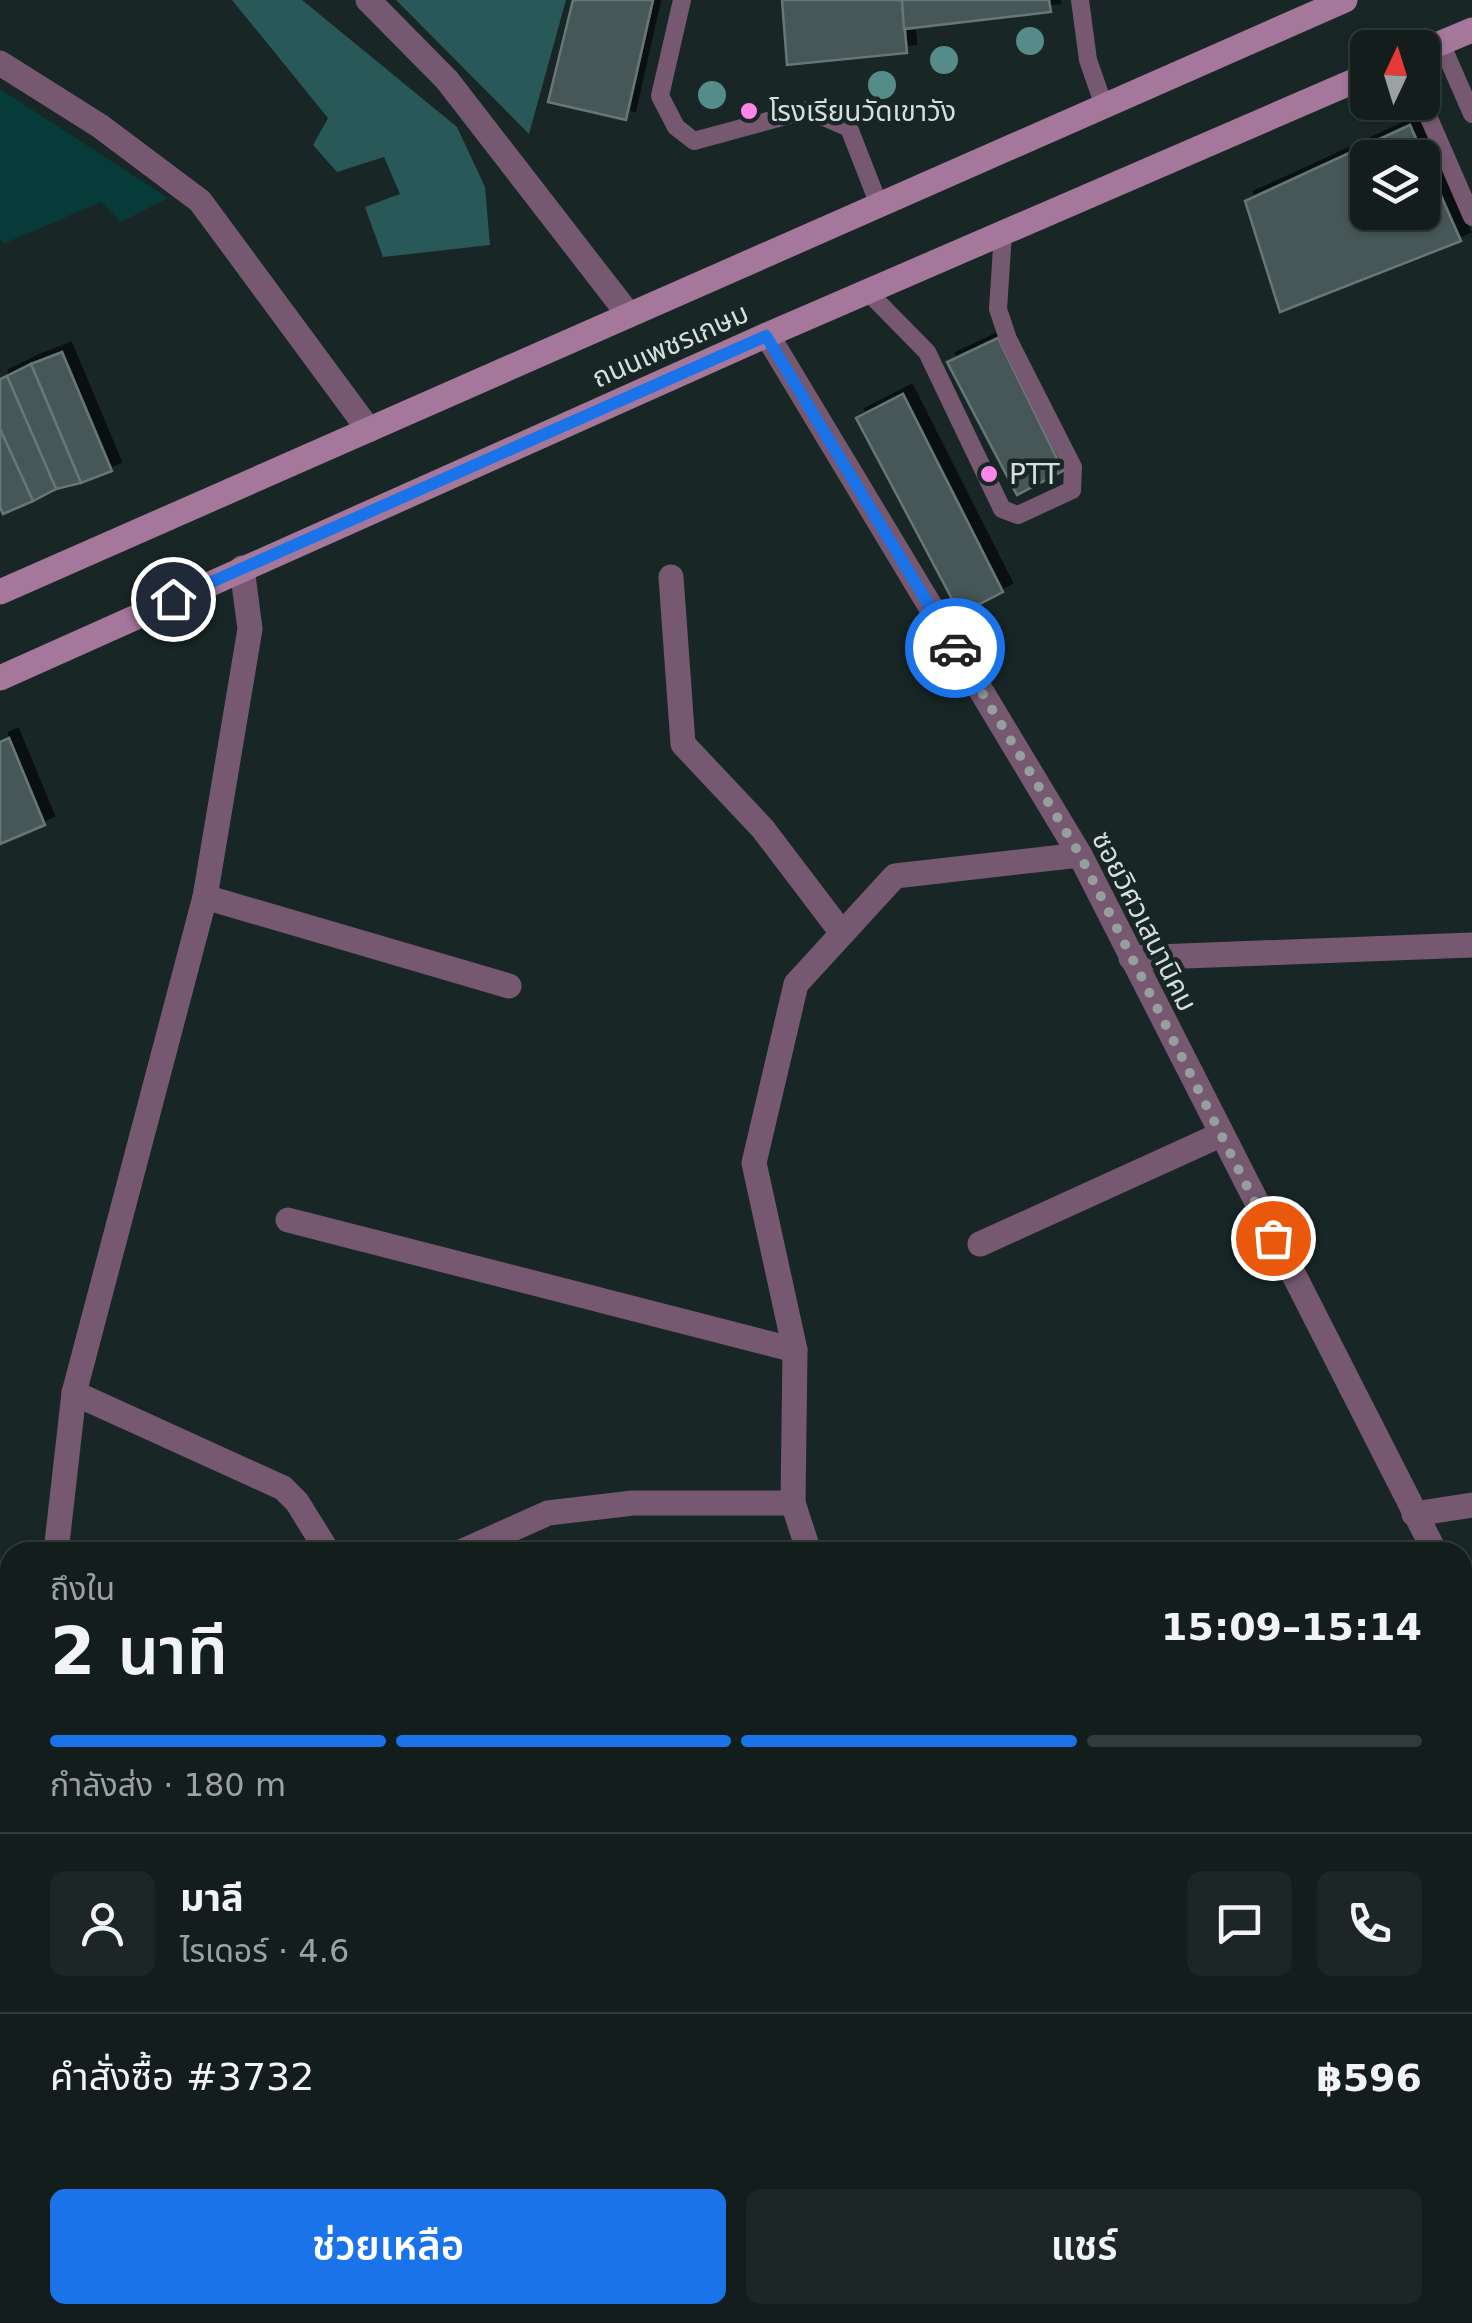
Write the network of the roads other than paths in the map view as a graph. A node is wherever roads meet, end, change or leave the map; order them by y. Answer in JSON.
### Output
{"nodes":[{"id":1,"x":368,"y":0,"type":"edge"},
{"id":2,"x":682,"y":0,"type":"edge"},
{"id":3,"x":1080,"y":0,"type":"edge"},
{"id":4,"x":1345,"y":0,"type":"edge"},
{"id":5,"x":1472,"y":30,"type":"edge"},
{"id":6,"x":1440,"y":44,"type":"edge"},
{"id":7,"x":1440,"y":60,"type":"edge"},
{"id":8,"x":0,"y":63,"type":"edge"},
{"id":9,"x":1350,"y":83,"type":"edge"},
{"id":10,"x":1104,"y":106,"type":"junction"},
{"id":11,"x":1472,"y":114,"type":"edge"},
{"id":12,"x":1430,"y":120,"type":"edge"},
{"id":13,"x":879,"y":205,"type":"junction"},
{"id":14,"x":1472,"y":217,"type":"edge"},
{"id":15,"x":1003,"y":233,"type":"junction"},
{"id":16,"x":868,"y":292,"type":"junction"},
{"id":17,"x":628,"y":315,"type":"junction"},
{"id":18,"x":766,"y":336,"type":"junction"},
{"id":19,"x":369,"y":430,"type":"junction"},
{"id":20,"x":242,"y":568,"type":"junction"},
{"id":21,"x":671,"y":577,"type":"dead end"},
{"id":22,"x":0,"y":592,"type":"edge"},
{"id":23,"x":0,"y":678,"type":"edge"},
{"id":24,"x":1080,"y":855,"type":"junction"},
{"id":25,"x":205,"y":898,"type":"junction"},
{"id":26,"x":842,"y":933,"type":"junction"},
{"id":27,"x":1472,"y":945,"type":"edge"},
{"id":28,"x":1131,"y":958,"type":"junction"},
{"id":29,"x":509,"y":986,"type":"dead end"},
{"id":30,"x":1220,"y":1135,"type":"junction"},
{"id":31,"x":288,"y":1220,"type":"dead end"},
{"id":32,"x":980,"y":1244,"type":"dead end"},
{"id":33,"x":796,"y":1350,"type":"junction"},
{"id":34,"x":74,"y":1392,"type":"junction"},
{"id":35,"x":793,"y":1503,"type":"junction"},
{"id":36,"x":1472,"y":1505,"type":"edge"},
{"id":37,"x":1414,"y":1514,"type":"junction"},
{"id":38,"x":57,"y":1542,"type":"edge"},
{"id":39,"x":322,"y":1542,"type":"edge"},
{"id":40,"x":484,"y":1542,"type":"edge"},
{"id":41,"x":806,"y":1542,"type":"edge"},
{"id":42,"x":1429,"y":1542,"type":"edge"}],
"edges":[{"from":1,"to":17,"type":"street"},
{"from":2,"to":13,"type":"lane"},
{"from":3,"to":10,"type":"lane"},
{"from":4,"to":10,"type":"main road","name":"ถนนเพชรเกษม"},
{"from":5,"to":6,"type":"main road"},
{"from":7,"to":11,"type":"lane"},
{"from":8,"to":19,"type":"street"},
{"from":9,"to":15,"type":"main road","name":"ถนนเพชรเกษม"},
{"from":10,"to":13,"type":"main road","name":"ถนนเพชรเกษม"},
{"from":12,"to":14,"type":"lane"},
{"from":13,"to":17,"type":"main road","name":"ถนนเพชรเกษม"},
{"from":15,"to":16,"type":"main road","name":"ถนนเพชรเกษม"},
{"from":15,"to":16,"type":"lane"},
{"from":16,"to":18,"type":"main road","name":"ถนนเพชรเกษม"},
{"from":17,"to":19,"type":"main road","name":"ถนนเพชรเกษม"},
{"from":18,"to":20,"type":"main road","name":"ถนนเพชรเกษม"},
{"from":18,"to":24,"type":"street","name":"ซอยวิศวเสนานิคม"},
{"from":19,"to":22,"type":"main road","name":"ถนนเพชรเกษม"},
{"from":20,"to":23,"type":"main road","name":"ถนนเพชรเกษม"},
{"from":20,"to":25,"type":"street"},
{"from":21,"to":26,"type":"street"},
{"from":24,"to":26,"type":"street"},
{"from":24,"to":28,"type":"street","name":"ซอยวิศวเสนานิคม"},
{"from":25,"to":29,"type":"street"},
{"from":25,"to":34,"type":"street"},
{"from":26,"to":33,"type":"street"},
{"from":27,"to":28,"type":"street"},
{"from":28,"to":30,"type":"street","name":"ซอยวิศวเสนานิคม"},
{"from":30,"to":32,"type":"street"},
{"from":30,"to":37,"type":"street","name":"ซอยวิศวเสนานิคม"},
{"from":31,"to":33,"type":"street"},
{"from":33,"to":35,"type":"street"},
{"from":34,"to":38,"type":"street"},
{"from":34,"to":39,"type":"street"},
{"from":35,"to":40,"type":"street"},
{"from":35,"to":41,"type":"street"},
{"from":36,"to":37,"type":"street"},
{"from":37,"to":42,"type":"street","name":"ซอยวิศวเสนานิคม"}]}
